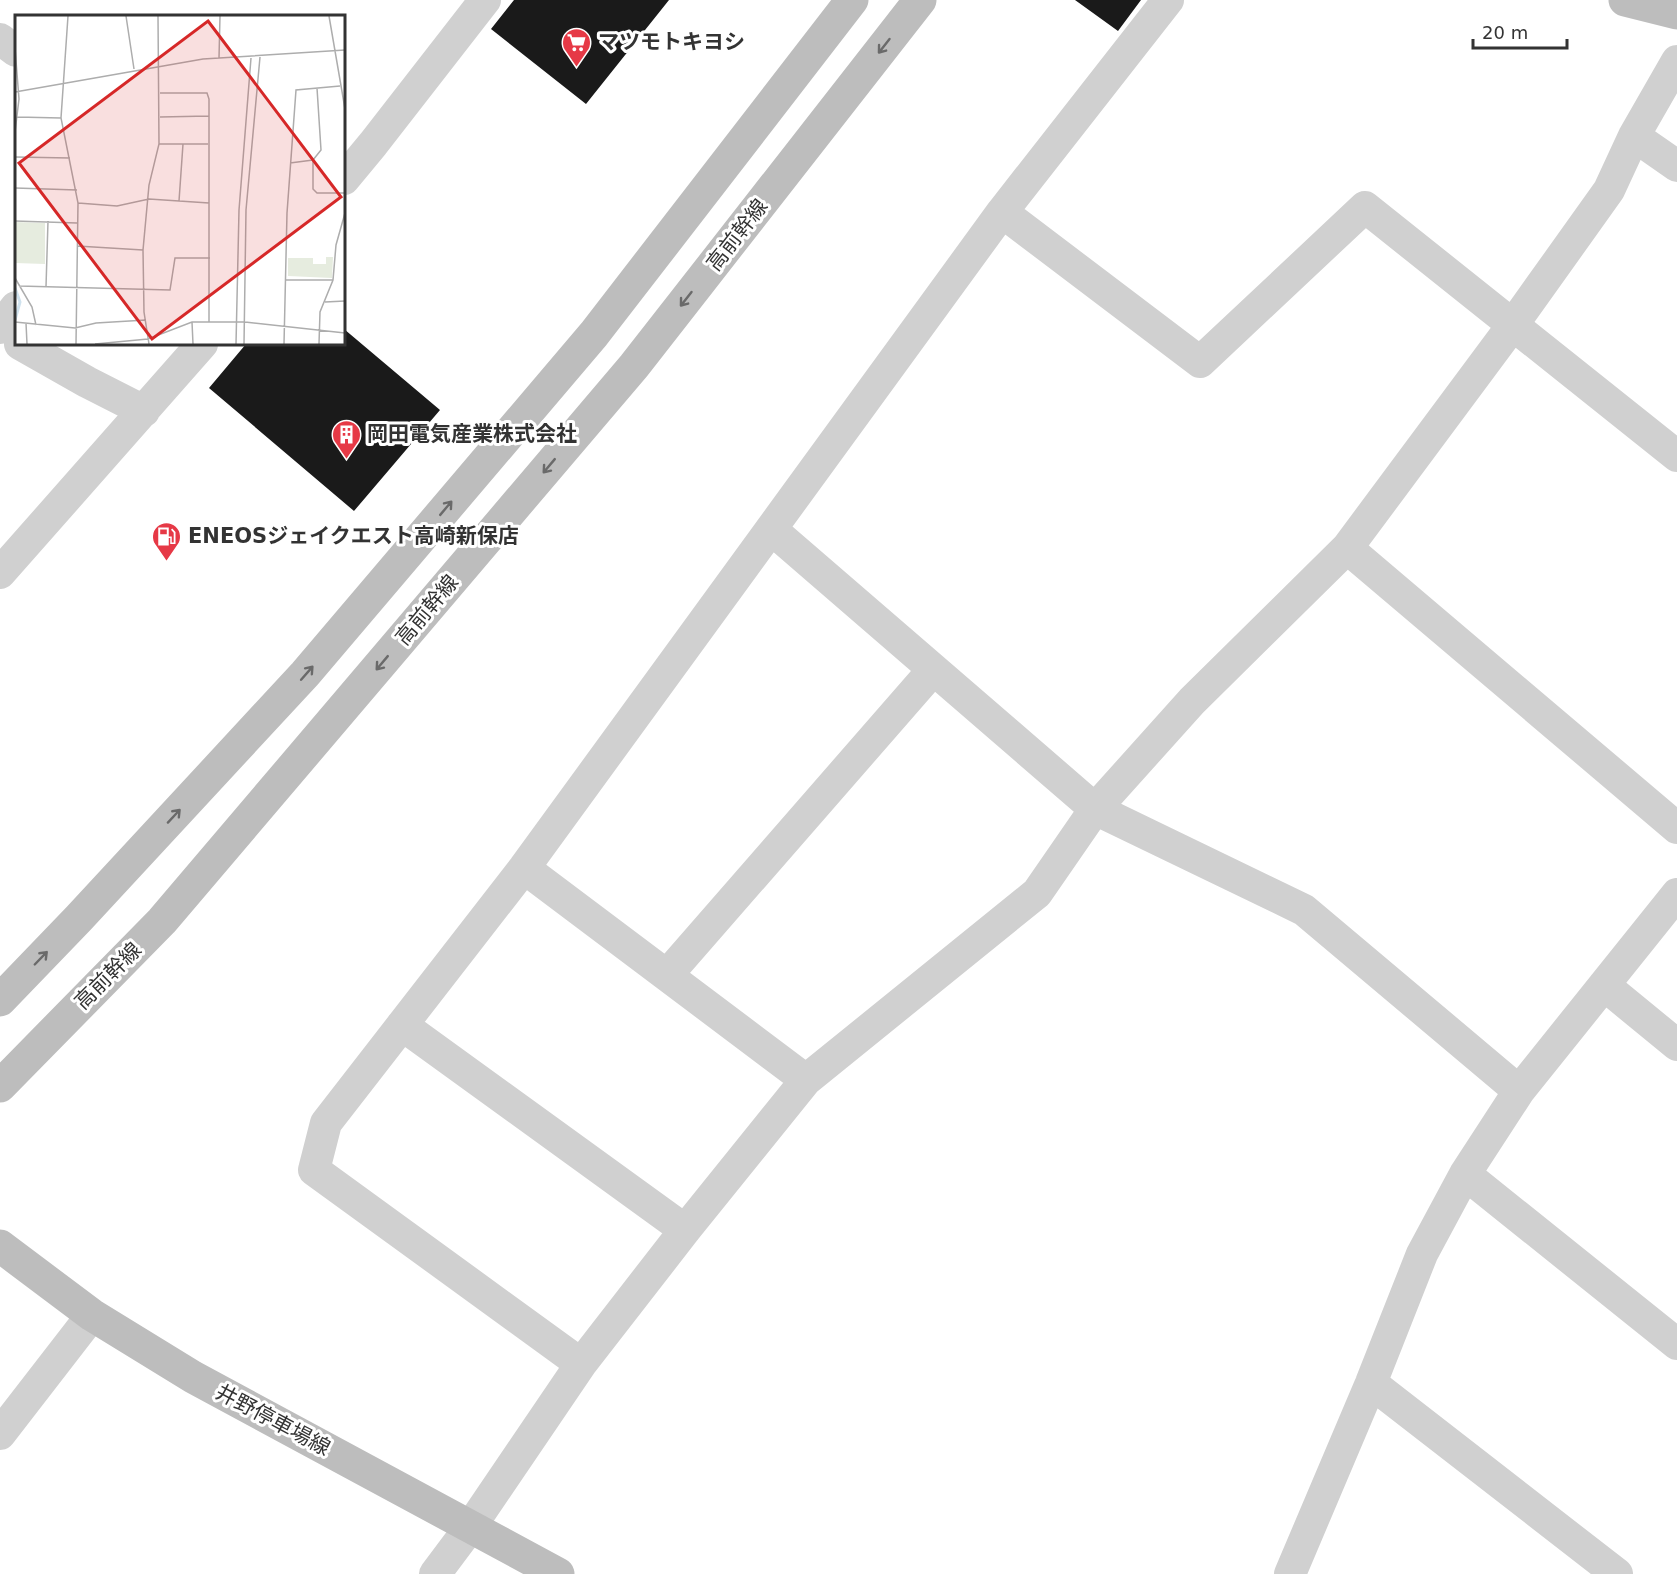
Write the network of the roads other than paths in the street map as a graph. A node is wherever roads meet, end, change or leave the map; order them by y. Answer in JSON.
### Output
{"nodes":[{"id":1,"x":485,"y":0,"type":"edge"},
{"id":2,"x":852,"y":0,"type":"edge"},
{"id":3,"x":920,"y":0,"type":"edge"},
{"id":4,"x":1168,"y":0,"type":"edge"},
{"id":5,"x":1625,"y":0,"type":"edge"},
{"id":6,"x":1677,"y":13,"type":"edge"},
{"id":7,"x":0,"y":39,"type":"edge"},
{"id":8,"x":15,"y":50,"type":"edge"},
{"id":9,"x":1677,"y":61,"type":"edge"},
{"id":10,"x":1634,"y":136,"type":"junction"},
{"id":11,"x":1677,"y":166,"type":"edge"},
{"id":12,"x":345,"y":177,"type":"edge"},
{"id":13,"x":1002,"y":212,"type":"junction"},
{"id":14,"x":15,"y":308,"type":"edge"},
{"id":15,"x":1512,"y":326,"type":"junction"},
{"id":16,"x":0,"y":330,"type":"edge"},
{"id":17,"x":15,"y":340,"type":"edge"},
{"id":18,"x":22,"y":345,"type":"edge"},
{"id":19,"x":201,"y":345,"type":"edge"},
{"id":20,"x":144,"y":411,"type":"junction"},
{"id":21,"x":1677,"y":456,"type":"edge"},
{"id":22,"x":771,"y":530,"type":"junction"},
{"id":23,"x":1347,"y":548,"type":"junction"},
{"id":24,"x":0,"y":573,"type":"edge"},
{"id":25,"x":933,"y":670,"type":"junction"},
{"id":26,"x":1095,"y":809,"type":"junction"},
{"id":27,"x":1677,"y":828,"type":"edge"},
{"id":28,"x":524,"y":868,"type":"junction"},
{"id":29,"x":1677,"y":894,"type":"edge"},
{"id":30,"x":667,"y":975,"type":"junction"},
{"id":31,"x":1604,"y":985,"type":"junction"},
{"id":32,"x":0,"y":1000,"type":"edge"},
{"id":33,"x":402,"y":1025,"type":"junction"},
{"id":34,"x":1677,"y":1045,"type":"edge"},
{"id":35,"x":806,"y":1080,"type":"junction"},
{"id":36,"x":0,"y":1086,"type":"edge"},
{"id":37,"x":1519,"y":1091,"type":"junction"},
{"id":38,"x":1465,"y":1174,"type":"junction"},
{"id":39,"x":685,"y":1230,"type":"junction"},
{"id":40,"x":0,"y":1246,"type":"edge"},
{"id":41,"x":92,"y":1315,"type":"junction"},
{"id":42,"x":1677,"y":1344,"type":"edge"},
{"id":43,"x":581,"y":1364,"type":"junction"},
{"id":44,"x":1371,"y":1383,"type":"junction"},
{"id":45,"x":0,"y":1434,"type":"edge"},
{"id":46,"x":471,"y":1526,"type":"junction"},
{"id":47,"x":435,"y":1574,"type":"edge"},
{"id":48,"x":558,"y":1574,"type":"edge"},
{"id":49,"x":1290,"y":1574,"type":"edge"},
{"id":50,"x":1617,"y":1574,"type":"edge"}],
"edges":[{"from":1,"to":12,"type":"street"},
{"from":32,"to":2,"type":"street","one_way":true},
{"from":3,"to":36,"type":"street","name":"高前幹線","one_way":true},
{"from":4,"to":13,"type":"street"},
{"from":5,"to":6,"type":"street"},
{"from":7,"to":8,"type":"street"},
{"from":9,"to":10,"type":"street"},
{"from":10,"to":11,"type":"street"},
{"from":10,"to":15,"type":"street"},
{"from":13,"to":15,"type":"street"},
{"from":13,"to":22,"type":"street"},
{"from":14,"to":16,"type":"street"},
{"from":15,"to":21,"type":"street"},
{"from":15,"to":23,"type":"street"},
{"from":16,"to":17,"type":"street"},
{"from":18,"to":20,"type":"street"},
{"from":19,"to":20,"type":"street"},
{"from":20,"to":24,"type":"street"},
{"from":22,"to":25,"type":"street"},
{"from":22,"to":28,"type":"street"},
{"from":23,"to":26,"type":"street"},
{"from":23,"to":27,"type":"street"},
{"from":25,"to":26,"type":"street"},
{"from":25,"to":30,"type":"street"},
{"from":26,"to":35,"type":"street"},
{"from":26,"to":37,"type":"street"},
{"from":28,"to":30,"type":"street"},
{"from":28,"to":33,"type":"street"},
{"from":29,"to":31,"type":"street"},
{"from":30,"to":35,"type":"street"},
{"from":31,"to":34,"type":"street"},
{"from":31,"to":37,"type":"street"},
{"from":33,"to":39,"type":"street"},
{"from":33,"to":43,"type":"street"},
{"from":35,"to":39,"type":"street"},
{"from":37,"to":38,"type":"street"},
{"from":38,"to":42,"type":"street"},
{"from":38,"to":44,"type":"street"},
{"from":39,"to":43,"type":"street"},
{"from":40,"to":41,"type":"street","name":"井野停車場線"},
{"from":41,"to":45,"type":"street"},
{"from":41,"to":46,"type":"street","name":"井野停車場線"},
{"from":43,"to":46,"type":"street"},
{"from":44,"to":49,"type":"street"},
{"from":44,"to":50,"type":"street"},
{"from":46,"to":47,"type":"street"},
{"from":46,"to":48,"type":"street","name":"井野停車場線"}]}
